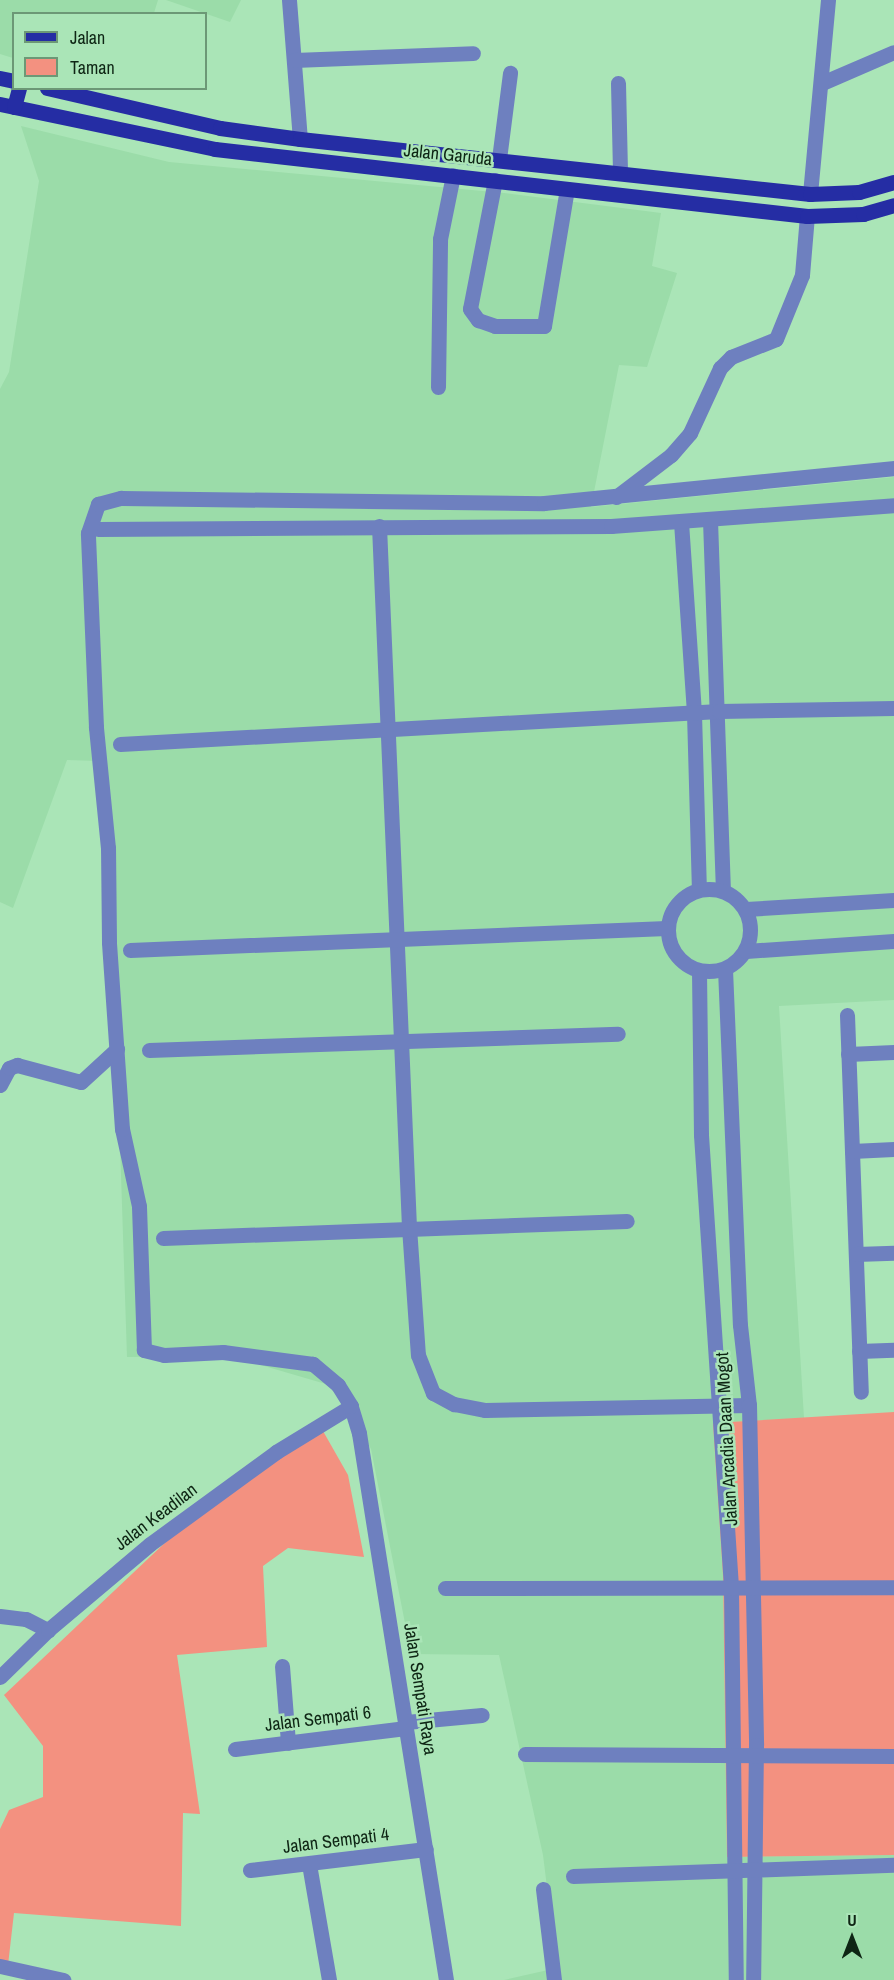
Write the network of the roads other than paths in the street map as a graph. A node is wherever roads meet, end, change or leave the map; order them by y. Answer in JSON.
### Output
{"nodes":[{"id":1,"x":289,"y":0,"type":"edge"},
{"id":2,"x":828,"y":0,"type":"edge"},
{"id":3,"x":894,"y":52,"type":"edge"},
{"id":4,"x":473,"y":53,"type":"dead end"},
{"id":5,"x":294,"y":60,"type":"junction"},
{"id":6,"x":510,"y":73,"type":"dead end"},
{"id":7,"x":618,"y":83,"type":"dead end"},
{"id":8,"x":822,"y":83,"type":"junction"},
{"id":9,"x":18,"y":90,"type":"edge"},
{"id":10,"x":56,"y":90,"type":"edge"},
{"id":11,"x":7,"y":106,"type":"edge"},
{"id":12,"x":220,"y":128,"type":"junction"},
{"id":13,"x":300,"y":139,"type":"junction"},
{"id":14,"x":215,"y":149,"type":"junction"},
{"id":15,"x":499,"y":159,"type":"junction"},
{"id":16,"x":570,"y":168,"type":"junction"},
{"id":17,"x":620,"y":173,"type":"junction"},
{"id":18,"x":453,"y":175,"type":"junction"},
{"id":19,"x":495,"y":180,"type":"junction"},
{"id":20,"x":894,"y":182,"type":"edge"},
{"id":21,"x":567,"y":189,"type":"junction"},
{"id":22,"x":810,"y":194,"type":"junction"},
{"id":23,"x":894,"y":205,"type":"edge"},
{"id":24,"x":807,"y":216,"type":"junction"},
{"id":25,"x":438,"y":387,"type":"dead end"},
{"id":26,"x":894,"y":468,"type":"edge"},
{"id":27,"x":616,"y":497,"type":"junction"},
{"id":28,"x":894,"y":505,"type":"edge"},
{"id":29,"x":710,"y":520,"type":"junction"},
{"id":30,"x":681,"y":522,"type":"junction"},
{"id":31,"x":379,"y":526,"type":"junction"},
{"id":32,"x":98,"y":529,"type":"dead end"},
{"id":33,"x":894,"y":708,"type":"edge"},
{"id":34,"x":719,"y":711,"type":"junction"},
{"id":35,"x":694,"y":713,"type":"junction"},
{"id":36,"x":387,"y":731,"type":"junction"},
{"id":37,"x":120,"y":744,"type":"dead end"},
{"id":38,"x":699,"y":889,"type":"junction"},
{"id":39,"x":723,"y":890,"type":"junction"},
{"id":40,"x":894,"y":900,"type":"edge"},
{"id":41,"x":746,"y":909,"type":"junction"},
{"id":42,"x":667,"y":927,"type":"junction"},
{"id":43,"x":395,"y":940,"type":"junction"},
{"id":44,"x":894,"y":941,"type":"edge"},
{"id":45,"x":130,"y":950,"type":"dead end"},
{"id":46,"x":746,"y":951,"type":"junction"},
{"id":47,"x":725,"y":969,"type":"junction"},
{"id":48,"x":699,"y":971,"type":"junction"},
{"id":49,"x":847,"y":1015,"type":"dead end"},
{"id":50,"x":618,"y":1034,"type":"dead end"},
{"id":51,"x":399,"y":1042,"type":"junction"},
{"id":52,"x":117,"y":1049,"type":"junction"},
{"id":53,"x":149,"y":1050,"type":"dead end"},
{"id":54,"x":894,"y":1052,"type":"edge"},
{"id":55,"x":848,"y":1054,"type":"junction"},
{"id":56,"x":0,"y":1085,"type":"edge"},
{"id":57,"x":894,"y":1149,"type":"edge"},
{"id":58,"x":852,"y":1151,"type":"junction"},
{"id":59,"x":627,"y":1221,"type":"dead end"},
{"id":60,"x":409,"y":1227,"type":"junction"},
{"id":61,"x":163,"y":1238,"type":"dead end"},
{"id":62,"x":894,"y":1253,"type":"edge"},
{"id":63,"x":856,"y":1254,"type":"junction"},
{"id":64,"x":894,"y":1350,"type":"edge"},
{"id":65,"x":860,"y":1352,"type":"junction"},
{"id":66,"x":861,"y":1392,"type":"dead end"},
{"id":67,"x":720,"y":1405,"type":"junction"},
{"id":68,"x":749,"y":1405,"type":"junction"},
{"id":69,"x":351,"y":1406,"type":"junction"},
{"id":70,"x":752,"y":1587,"type":"junction"},
{"id":71,"x":894,"y":1587,"type":"edge"},
{"id":72,"x":445,"y":1588,"type":"dead end"},
{"id":73,"x":730,"y":1588,"type":"junction"},
{"id":74,"x":0,"y":1616,"type":"edge"},
{"id":75,"x":48,"y":1630,"type":"junction"},
{"id":76,"x":282,"y":1666,"type":"dead end"},
{"id":77,"x":0,"y":1677,"type":"edge"},
{"id":78,"x":482,"y":1715,"type":"dead end"},
{"id":79,"x":406,"y":1725,"type":"junction"},
{"id":80,"x":288,"y":1743,"type":"junction"},
{"id":81,"x":235,"y":1749,"type":"dead end"},
{"id":82,"x":525,"y":1754,"type":"dead end"},
{"id":83,"x":733,"y":1755,"type":"junction"},
{"id":84,"x":756,"y":1756,"type":"junction"},
{"id":85,"x":894,"y":1756,"type":"edge"},
{"id":86,"x":426,"y":1849,"type":"junction"},
{"id":87,"x":309,"y":1864,"type":"junction"},
{"id":88,"x":894,"y":1865,"type":"edge"},
{"id":89,"x":250,"y":1870,"type":"dead end"},
{"id":90,"x":732,"y":1870,"type":"junction"},
{"id":91,"x":756,"y":1872,"type":"junction"},
{"id":92,"x":573,"y":1876,"type":"dead end"},
{"id":93,"x":543,"y":1889,"type":"dead end"},
{"id":94,"x":0,"y":1965,"type":"edge"},
{"id":95,"x":63,"y":1980,"type":"edge"},
{"id":96,"x":329,"y":1980,"type":"edge"},
{"id":97,"x":446,"y":1980,"type":"edge"},
{"id":98,"x":554,"y":1980,"type":"edge"},
{"id":99,"x":736,"y":1980,"type":"edge"},
{"id":100,"x":753,"y":1980,"type":"edge"}],
"edges":[{"from":1,"to":5,"type":"street"},
{"from":2,"to":8,"type":"street"},
{"from":3,"to":8,"type":"street"},
{"from":4,"to":5,"type":"street"},
{"from":5,"to":13,"type":"street"},
{"from":6,"to":15,"type":"street"},
{"from":7,"to":17,"type":"street"},
{"from":8,"to":22,"type":"street"},
{"from":9,"to":11,"type":"main road"},
{"from":10,"to":12,"type":"main road","name":"Jalan Garuda"},
{"from":11,"to":14,"type":"main road","name":"Jalan Garuda"},
{"from":12,"to":13,"type":"main road","name":"Jalan Garuda"},
{"from":12,"to":14,"type":"main road"},
{"from":13,"to":15,"type":"main road","name":"Jalan Garuda"},
{"from":14,"to":18,"type":"main road","name":"Jalan Garuda"},
{"from":15,"to":16,"type":"main road","name":"Jalan Garuda"},
{"from":15,"to":19,"type":"main road"},
{"from":16,"to":17,"type":"main road","name":"Jalan Garuda"},
{"from":16,"to":21,"type":"main road"},
{"from":17,"to":22,"type":"main road","name":"Jalan Garuda"},
{"from":18,"to":19,"type":"main road","name":"Jalan Garuda"},
{"from":18,"to":25,"type":"street"},
{"from":19,"to":21,"type":"main road","name":"Jalan Garuda"},
{"from":19,"to":21,"type":"street"},
{"from":20,"to":22,"type":"main road","name":"Jalan Garuda"},
{"from":21,"to":24,"type":"main road","name":"Jalan Garuda"},
{"from":23,"to":24,"type":"main road","name":"Jalan Garuda"},
{"from":24,"to":27,"type":"street"},
{"from":26,"to":27,"type":"street"},
{"from":27,"to":52,"type":"street"},
{"from":28,"to":29,"type":"street"},
{"from":29,"to":30,"type":"street"},
{"from":29,"to":34,"type":"street"},
{"from":30,"to":31,"type":"street"},
{"from":30,"to":35,"type":"street"},
{"from":31,"to":32,"type":"street"},
{"from":31,"to":36,"type":"street"},
{"from":33,"to":34,"type":"street"},
{"from":34,"to":35,"type":"street"},
{"from":34,"to":39,"type":"street"},
{"from":35,"to":36,"type":"street"},
{"from":35,"to":38,"type":"street"},
{"from":36,"to":37,"type":"street"},
{"from":36,"to":43,"type":"street"},
{"from":38,"to":39,"type":"street"},
{"from":38,"to":42,"type":"street"},
{"from":39,"to":41,"type":"street"},
{"from":40,"to":41,"type":"street"},
{"from":41,"to":46,"type":"street"},
{"from":42,"to":43,"type":"street"},
{"from":42,"to":48,"type":"street"},
{"from":43,"to":45,"type":"street"},
{"from":43,"to":51,"type":"street"},
{"from":44,"to":46,"type":"street"},
{"from":46,"to":47,"type":"street"},
{"from":47,"to":48,"type":"street"},
{"from":47,"to":68,"type":"street","name":"Jalan Arcadia Daan Mogot"},
{"from":48,"to":67,"type":"street","name":"Jalan Arcadia Daan Mogot"},
{"from":49,"to":55,"type":"street"},
{"from":50,"to":51,"type":"street"},
{"from":51,"to":53,"type":"street"},
{"from":51,"to":60,"type":"street"},
{"from":52,"to":56,"type":"street"},
{"from":52,"to":69,"type":"street","name":"Jalan Sempati Raya"},
{"from":54,"to":55,"type":"street"},
{"from":55,"to":58,"type":"street"},
{"from":57,"to":58,"type":"street"},
{"from":58,"to":63,"type":"street"},
{"from":59,"to":60,"type":"street"},
{"from":60,"to":61,"type":"street"},
{"from":60,"to":67,"type":"street"},
{"from":62,"to":63,"type":"street"},
{"from":63,"to":65,"type":"street"},
{"from":64,"to":65,"type":"street"},
{"from":65,"to":66,"type":"street"},
{"from":67,"to":68,"type":"street"},
{"from":67,"to":73,"type":"street","name":"Jalan Arcadia Daan Mogot"},
{"from":68,"to":70,"type":"street","name":"Jalan Arcadia Daan Mogot"},
{"from":69,"to":75,"type":"street","name":"Jalan Keadilan"},
{"from":69,"to":79,"type":"street","name":"Jalan Sempati Raya"},
{"from":70,"to":71,"type":"street"},
{"from":70,"to":73,"type":"street"},
{"from":70,"to":84,"type":"street","name":"Jalan Arcadia Daan Mogot"},
{"from":72,"to":73,"type":"street"},
{"from":73,"to":83,"type":"street","name":"Jalan Arcadia Daan Mogot"},
{"from":74,"to":75,"type":"street"},
{"from":75,"to":77,"type":"street","name":"Jalan Keadilan"},
{"from":76,"to":80,"type":"street"},
{"from":78,"to":79,"type":"street","name":"Jalan Sempati 6"},
{"from":79,"to":80,"type":"street","name":"Jalan Sempati 6"},
{"from":79,"to":86,"type":"street","name":"Jalan Sempati Raya"},
{"from":80,"to":81,"type":"street","name":"Jalan Sempati 6"},
{"from":82,"to":83,"type":"street"},
{"from":83,"to":84,"type":"street"},
{"from":83,"to":90,"type":"street","name":"Jalan Arcadia Daan Mogot"},
{"from":84,"to":85,"type":"street"},
{"from":84,"to":91,"type":"street","name":"Jalan Arcadia Daan Mogot"},
{"from":86,"to":87,"type":"street","name":"Jalan Sempati 4"},
{"from":86,"to":97,"type":"street","name":"Jalan Sempati Raya"},
{"from":87,"to":89,"type":"street","name":"Jalan Sempati 4"},
{"from":87,"to":96,"type":"street"},
{"from":88,"to":91,"type":"street"},
{"from":90,"to":91,"type":"street"},
{"from":90,"to":92,"type":"street"},
{"from":90,"to":99,"type":"street","name":"Jalan Arcadia Daan Mogot"},
{"from":91,"to":100,"type":"street","name":"Jalan Arcadia Daan Mogot"},
{"from":93,"to":98,"type":"street"},
{"from":94,"to":95,"type":"street"}]}
